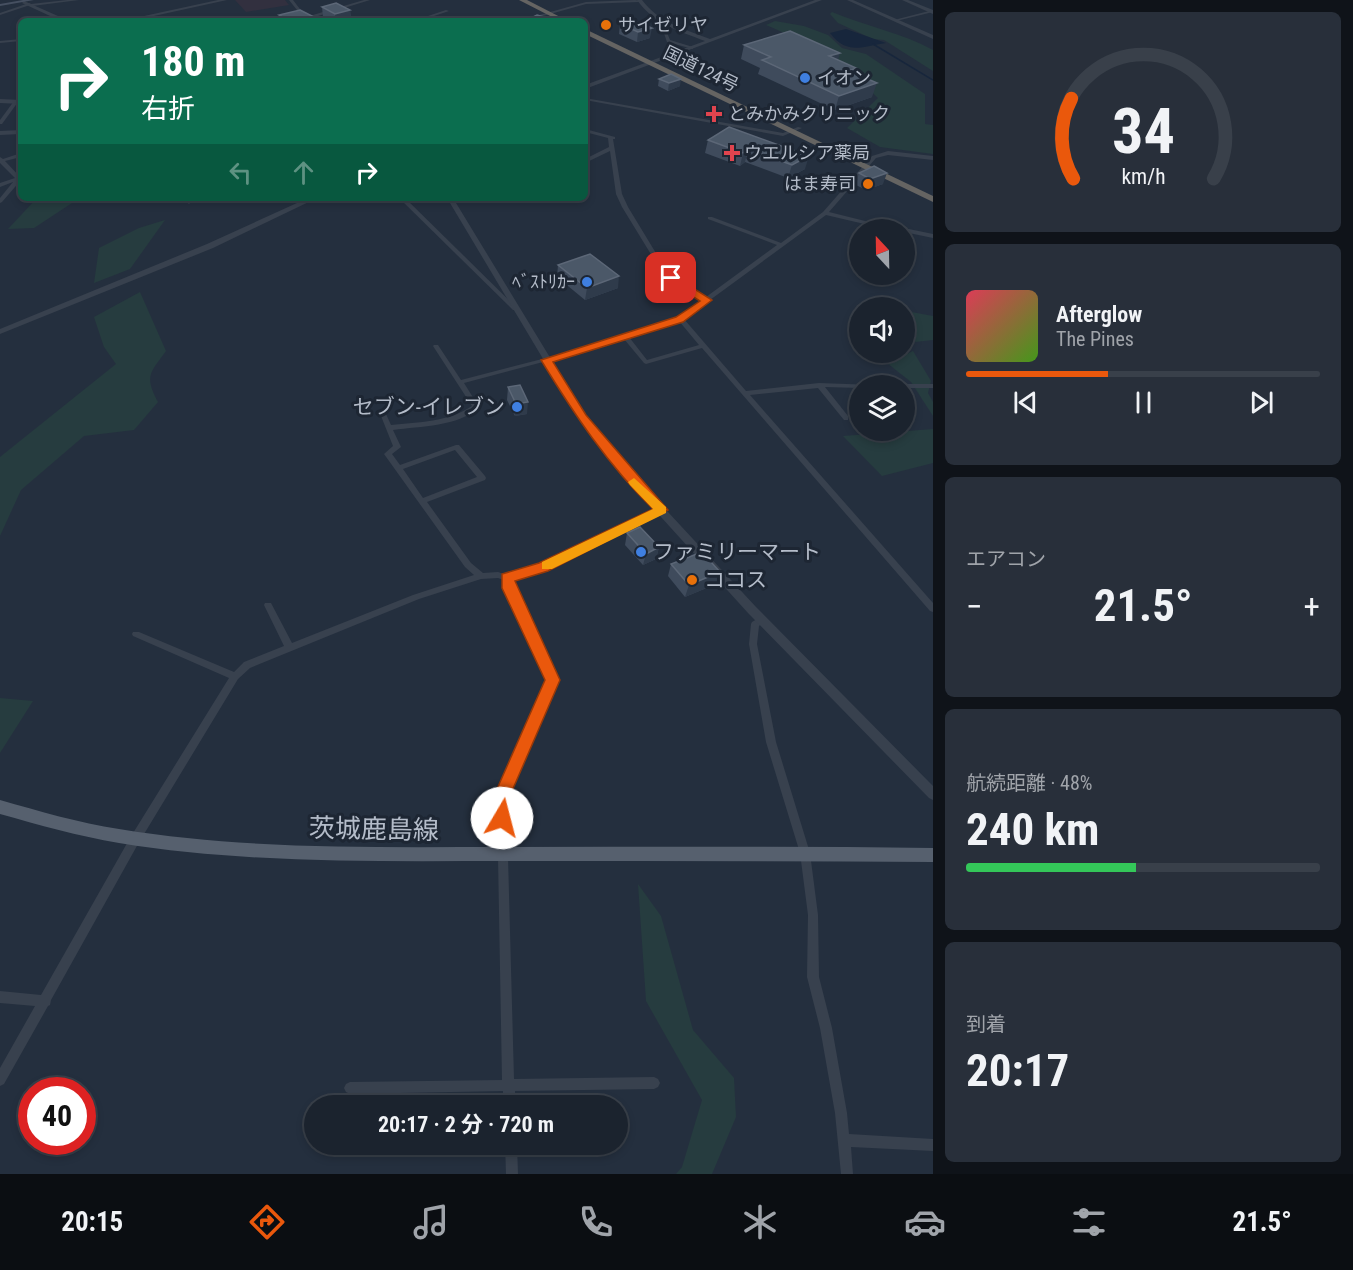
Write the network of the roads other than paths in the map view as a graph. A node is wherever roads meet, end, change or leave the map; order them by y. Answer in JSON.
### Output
{"nodes":[{"id":1,"x":77,"y":0,"type":"edge"},
{"id":2,"x":225,"y":0,"type":"edge"},
{"id":3,"x":291,"y":0,"type":"edge"},
{"id":4,"x":368,"y":0,"type":"edge"},
{"id":5,"x":522,"y":0,"type":"edge"},
{"id":6,"x":531,"y":0,"type":"edge"},
{"id":7,"x":820,"y":0,"type":"edge"},
{"id":8,"x":849,"y":0,"type":"edge"},
{"id":9,"x":904,"y":0,"type":"edge"},
{"id":10,"x":639,"y":1,"type":"edge"},
{"id":11,"x":29,"y":3,"type":"edge"},
{"id":12,"x":0,"y":5,"type":"edge"},
{"id":13,"x":447,"y":11,"type":"dead end"},
{"id":14,"x":932,"y":11,"type":"edge"},
{"id":15,"x":552,"y":12,"type":"junction"},
{"id":16,"x":0,"y":14,"type":"edge"},
{"id":17,"x":59,"y":18,"type":"edge"},
{"id":18,"x":138,"y":18,"type":"edge"},
{"id":19,"x":303,"y":18,"type":"edge"},
{"id":20,"x":310,"y":18,"type":"edge"},
{"id":21,"x":425,"y":18,"type":"edge"},
{"id":22,"x":531,"y":18,"type":"edge"},
{"id":23,"x":561,"y":18,"type":"edge"},
{"id":24,"x":567,"y":18,"type":"edge"},
{"id":25,"x":660,"y":20,"type":"junction"},
{"id":26,"x":896,"y":20,"type":"junction"},
{"id":27,"x":588,"y":29,"type":"edge"},
{"id":28,"x":933,"y":37,"type":"edge"},
{"id":29,"x":18,"y":40,"type":"edge"},
{"id":30,"x":711,"y":41,"type":"junction"},
{"id":31,"x":0,"y":42,"type":"edge"},
{"id":32,"x":692,"y":48,"type":"junction"},
{"id":33,"x":655,"y":62,"type":"junction"},
{"id":34,"x":588,"y":86,"type":"edge"},
{"id":35,"x":588,"y":100,"type":"edge"},
{"id":36,"x":0,"y":101,"type":"edge"},
{"id":37,"x":18,"y":102,"type":"edge"},
{"id":38,"x":18,"y":103,"type":"edge"},
{"id":39,"x":2,"y":116,"type":"edge"},
{"id":40,"x":0,"y":123,"type":"edge"},
{"id":41,"x":796,"y":130,"type":"junction"},
{"id":42,"x":588,"y":131,"type":"edge"},
{"id":43,"x":18,"y":132,"type":"edge"},
{"id":44,"x":0,"y":133,"type":"edge"},
{"id":45,"x":612,"y":148,"type":"junction"},
{"id":46,"x":18,"y":156,"type":"edge"},
{"id":47,"x":933,"y":158,"type":"edge"},
{"id":48,"x":0,"y":160,"type":"edge"},
{"id":49,"x":588,"y":160,"type":"edge"},
{"id":50,"x":867,"y":163,"type":"junction"},
{"id":51,"x":18,"y":176,"type":"edge"},
{"id":52,"x":18,"y":179,"type":"edge"},
{"id":53,"x":18,"y":180,"type":"edge"},
{"id":54,"x":0,"y":185,"type":"edge"},
{"id":55,"x":933,"y":192,"type":"edge"},
{"id":56,"x":933,"y":198,"type":"edge"},
{"id":57,"x":0,"y":201,"type":"edge"},
{"id":58,"x":307,"y":201,"type":"edge"},
{"id":59,"x":405,"y":201,"type":"edge"},
{"id":60,"x":452,"y":201,"type":"edge"},
{"id":61,"x":825,"y":213,"type":"junction"},
{"id":62,"x":710,"y":218,"type":"dead end"},
{"id":63,"x":851,"y":219,"type":"edge"},
{"id":64,"x":915,"y":232,"type":"edge"},
{"id":65,"x":933,"y":236,"type":"edge"},
{"id":66,"x":781,"y":245,"type":"junction"},
{"id":67,"x":707,"y":300,"type":"junction"},
{"id":68,"x":515,"y":309,"type":"junction"},
{"id":69,"x":680,"y":319,"type":"junction"},
{"id":70,"x":0,"y":332,"type":"edge"},
{"id":71,"x":625,"y":336,"type":"junction"},
{"id":72,"x":436,"y":346,"type":"dead end"},
{"id":73,"x":703,"y":346,"type":"junction"},
{"id":74,"x":547,"y":360,"type":"junction"},
{"id":75,"x":460,"y":382,"type":"junction"},
{"id":76,"x":819,"y":386,"type":"junction"},
{"id":77,"x":849,"y":386,"type":"edge"},
{"id":78,"x":915,"y":386,"type":"edge"},
{"id":79,"x":933,"y":386,"type":"edge"},
{"id":80,"x":745,"y":393,"type":"junction"},
{"id":81,"x":384,"y":416,"type":"dead end"},
{"id":82,"x":846,"y":418,"type":"dead end"},
{"id":83,"x":389,"y":428,"type":"junction"},
{"id":84,"x":398,"y":468,"type":"junction"},
{"id":85,"x":422,"y":501,"type":"junction"},
{"id":86,"x":662,"y":510,"type":"junction"},
{"id":87,"x":481,"y":576,"type":"junction"},
{"id":88,"x":507,"y":578,"type":"junction"},
{"id":89,"x":268,"y":605,"type":"dead end"},
{"id":90,"x":933,"y":609,"type":"edge"},
{"id":91,"x":762,"y":619,"type":"junction"},
{"id":92,"x":136,"y":634,"type":"dead end"},
{"id":93,"x":289,"y":647,"type":"junction"},
{"id":94,"x":235,"y":676,"type":"junction"},
{"id":95,"x":933,"y":794,"type":"edge"},
{"id":96,"x":0,"y":807,"type":"edge"},
{"id":97,"x":134,"y":841,"type":"junction"},
{"id":98,"x":805,"y":854,"type":"junction"},
{"id":99,"x":933,"y":855,"type":"edge"},
{"id":100,"x":503,"y":857,"type":"joint"},
{"id":101,"x":0,"y":997,"type":"edge"},
{"id":102,"x":46,"y":1001,"type":"junction"},
{"id":103,"x":0,"y":1080,"type":"edge"},
{"id":104,"x":654,"y":1083,"type":"dead end"},
{"id":105,"x":508,"y":1086,"type":"junction"},
{"id":106,"x":350,"y":1088,"type":"dead end"},
{"id":107,"x":508,"y":1095,"type":"edge"},
{"id":108,"x":844,"y":1140,"type":"junction"},
{"id":109,"x":933,"y":1145,"type":"edge"},
{"id":110,"x":511,"y":1155,"type":"edge"},
{"id":111,"x":512,"y":1174,"type":"edge"},
{"id":112,"x":847,"y":1174,"type":"edge"}],
"edges":[{"from":1,"to":11,"type":"street"},
{"from":2,"to":18,"type":"street"},
{"from":3,"to":19,"type":"street"},
{"from":4,"to":20,"type":"street"},
{"from":5,"to":15,"type":"highway"},
{"from":6,"to":15,"type":"highway"},
{"from":7,"to":30,"type":"street"},
{"from":8,"to":26,"type":"street"},
{"from":9,"to":14,"type":"street"},
{"from":10,"to":15,"type":"street"},
{"from":10,"to":25,"type":"street"},
{"from":11,"to":12,"type":"main road"},
{"from":11,"to":16,"type":"street"},
{"from":11,"to":17,"type":"street"},
{"from":13,"to":21,"type":"street"},
{"from":14,"to":26,"type":"street"},
{"from":15,"to":22,"type":"street"},
{"from":15,"to":23,"type":"highway"},
{"from":15,"to":24,"type":"highway"},
{"from":25,"to":30,"type":"street"},
{"from":25,"to":32,"type":"street"},
{"from":26,"to":28,"type":"street"},
{"from":27,"to":33,"type":"highway","name":"国道124号"},
{"from":29,"to":31,"type":"street"},
{"from":30,"to":32,"type":"street"},
{"from":32,"to":33,"type":"street"},
{"from":33,"to":34,"type":"street"},
{"from":33,"to":41,"type":"highway","name":"国道124号"},
{"from":35,"to":41,"type":"street"},
{"from":36,"to":37,"type":"street"},
{"from":38,"to":39,"type":"street"},
{"from":39,"to":40,"type":"street"},
{"from":41,"to":50,"type":"highway","name":"国道124号"},
{"from":42,"to":45,"type":"street"},
{"from":43,"to":44,"type":"street"},
{"from":45,"to":49,"type":"street"},
{"from":45,"to":67,"type":"street"},
{"from":46,"to":48,"type":"street"},
{"from":47,"to":50,"type":"street"},
{"from":48,"to":51,"type":"street"},
{"from":50,"to":55,"type":"highway","name":"国道124号"},
{"from":50,"to":56,"type":"highway","name":"国道124号"},
{"from":50,"to":61,"type":"street"},
{"from":52,"to":54,"type":"street"},
{"from":53,"to":57,"type":"street"},
{"from":58,"to":70,"type":"street"},
{"from":59,"to":68,"type":"street"},
{"from":60,"to":68,"type":"street"},
{"from":61,"to":63,"type":"street"},
{"from":61,"to":66,"type":"street"},
{"from":62,"to":66,"type":"street"},
{"from":64,"to":65,"type":"street"},
{"from":66,"to":67,"type":"street"},
{"from":67,"to":69,"type":"street"},
{"from":68,"to":74,"type":"street"},
{"from":69,"to":71,"type":"street"},
{"from":69,"to":73,"type":"street"},
{"from":71,"to":73,"type":"street"},
{"from":71,"to":74,"type":"street"},
{"from":72,"to":75,"type":"street"},
{"from":73,"to":80,"type":"street"},
{"from":74,"to":75,"type":"street"},
{"from":74,"to":86,"type":"street"},
{"from":75,"to":83,"type":"street"},
{"from":76,"to":77,"type":"street"},
{"from":76,"to":80,"type":"street"},
{"from":76,"to":82,"type":"street"},
{"from":78,"to":79,"type":"street"},
{"from":80,"to":90,"type":"street"},
{"from":81,"to":83,"type":"street"},
{"from":83,"to":84,"type":"street"},
{"from":84,"to":85,"type":"street"},
{"from":84,"to":85,"type":"street"},
{"from":85,"to":87,"type":"street"},
{"from":86,"to":88,"type":"street"},
{"from":86,"to":91,"type":"street"},
{"from":87,"to":88,"type":"street"},
{"from":87,"to":93,"type":"street"},
{"from":88,"to":100,"type":"street"},
{"from":89,"to":93,"type":"street"},
{"from":91,"to":95,"type":"street"},
{"from":91,"to":98,"type":"street"},
{"from":92,"to":94,"type":"street"},
{"from":93,"to":94,"type":"street"},
{"from":94,"to":97,"type":"street"},
{"from":96,"to":97,"type":"main road","name":"茨城鹿島線"},
{"from":97,"to":98,"type":"main road","name":"茨城鹿島線"},
{"from":97,"to":102,"type":"street"},
{"from":98,"to":99,"type":"main road","name":"茨城鹿島線"},
{"from":98,"to":108,"type":"street"},
{"from":100,"to":105,"type":"street"},
{"from":101,"to":102,"type":"street"},
{"from":102,"to":103,"type":"street"},
{"from":104,"to":105,"type":"street"},
{"from":105,"to":106,"type":"street"},
{"from":105,"to":107,"type":"street"},
{"from":108,"to":109,"type":"street"},
{"from":108,"to":112,"type":"street"},
{"from":110,"to":111,"type":"street"}]}
